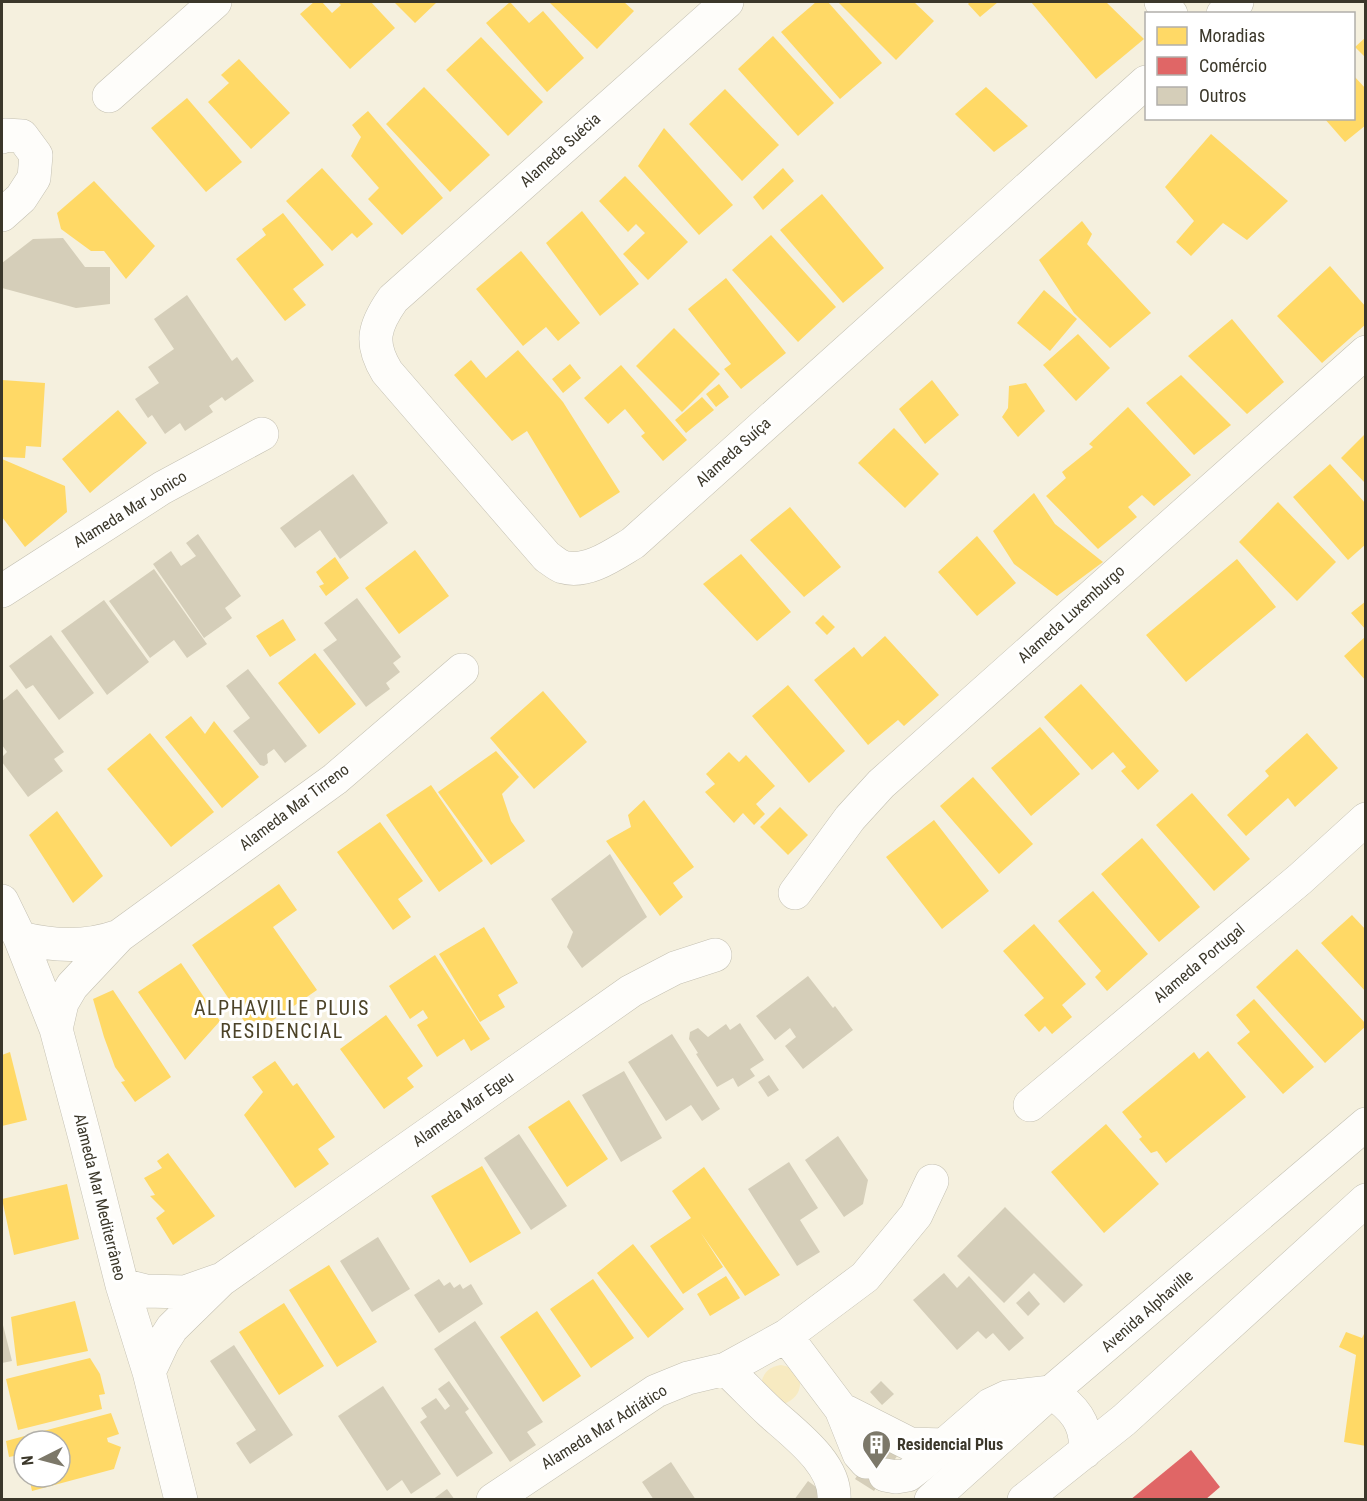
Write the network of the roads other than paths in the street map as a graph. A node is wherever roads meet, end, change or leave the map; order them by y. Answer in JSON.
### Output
{"nodes":[{"id":1,"x":215,"y":2,"type":"edge"},
{"id":2,"x":727,"y":2,"type":"edge"},
{"id":3,"x":1237,"y":2,"type":"edge"},
{"id":4,"x":1225,"y":12,"type":"edge"},
{"id":5,"x":1145,"y":83,"type":"edge"},
{"id":6,"x":109,"y":96,"type":"dead end"},
{"id":7,"x":2,"y":137,"type":"edge"},
{"id":8,"x":2,"y":215,"type":"edge"},
{"id":9,"x":393,"y":299,"type":"joint"},
{"id":10,"x":1365,"y":351,"type":"edge"},
{"id":11,"x":262,"y":434,"type":"dead end"},
{"id":12,"x":5,"y":586,"type":"edge"},
{"id":13,"x":462,"y":670,"type":"dead end"},
{"id":14,"x":1365,"y":819,"type":"edge"},
{"id":15,"x":795,"y":893,"type":"dead end"},
{"id":16,"x":2,"y":901,"type":"edge"},
{"id":17,"x":118,"y":936,"type":"junction"},
{"id":18,"x":20,"y":938,"type":"junction"},
{"id":19,"x":715,"y":954,"type":"dead end"},
{"id":20,"x":56,"y":1029,"type":"junction"},
{"id":21,"x":1030,"y":1105,"type":"dead end"},
{"id":22,"x":1365,"y":1124,"type":"edge"},
{"id":23,"x":932,"y":1181,"type":"dead end"},
{"id":24,"x":1365,"y":1200,"type":"edge"},
{"id":25,"x":221,"y":1280,"type":"junction"},
{"id":26,"x":122,"y":1285,"type":"junction"},
{"id":27,"x":786,"y":1336,"type":"junction"},
{"id":28,"x":726,"y":1369,"type":"junction"},
{"id":29,"x":149,"y":1372,"type":"junction"},
{"id":30,"x":1051,"y":1392,"type":"junction"},
{"id":31,"x":836,"y":1403,"type":"junction"},
{"id":32,"x":790,"y":1429,"type":"junction"},
{"id":33,"x":944,"y":1445,"type":"junction"},
{"id":34,"x":1085,"y":1452,"type":"junction"},
{"id":35,"x":178,"y":1486,"type":"edge"},
{"id":36,"x":205,"y":1500,"type":"edge"},
{"id":37,"x":493,"y":1500,"type":"edge"},
{"id":38,"x":834,"y":1500,"type":"edge"},
{"id":39,"x":931,"y":1500,"type":"edge"},
{"id":40,"x":1024,"y":1500,"type":"edge"}],
"edges":[{"from":1,"to":6,"type":"street"},
{"from":2,"to":9,"type":"street","name":"Alameda Suécia"},
{"from":3,"to":4,"type":"street"},
{"from":5,"to":9,"type":"street","name":"Alameda Suíça"},
{"from":7,"to":8,"type":"street"},
{"from":10,"to":15,"type":"street","name":"Alameda Luxemburgo"},
{"from":11,"to":12,"type":"street","name":"Alameda Mar Jonico"},
{"from":13,"to":17,"type":"street","name":"Alameda Mar Tirreno"},
{"from":14,"to":21,"type":"street","name":"Alameda Portugal"},
{"from":16,"to":18,"type":"street","name":"Alameda Mar Mediterrâneo"},
{"from":17,"to":18,"type":"street","name":"Alameda Mar Tirreno"},
{"from":17,"to":20,"type":"street","name":"Alameda Mar Tirreno"},
{"from":18,"to":20,"type":"street","name":"Alameda Mar Mediterrâneo"},
{"from":19,"to":25,"type":"street","name":"Alameda Mar Egeu"},
{"from":20,"to":26,"type":"street","name":"Alameda Mar Mediterrâneo"},
{"from":22,"to":30,"type":"street","name":"Avenida Alphaville"},
{"from":23,"to":27,"type":"street","name":"Alameda Mar Adriático"},
{"from":24,"to":34,"type":"street"},
{"from":25,"to":26,"type":"street","name":"Alameda Mar Egeu"},
{"from":25,"to":29,"type":"street","name":"Alameda Mar Egeu"},
{"from":26,"to":29,"type":"street","name":"Alameda Mar Mediterrâneo"},
{"from":27,"to":28,"type":"street","name":"Alameda Mar Adriático"},
{"from":27,"to":31,"type":"street"},
{"from":28,"to":32,"type":"street"},
{"from":28,"to":37,"type":"street","name":"Alameda Mar Adriático"},
{"from":29,"to":35,"type":"street","name":"Alameda Mar Mediterrâneo"},
{"from":30,"to":33,"type":"street"},
{"from":30,"to":34,"type":"street"},
{"from":30,"to":39,"type":"street","name":"Avenida Alphaville"},
{"from":31,"to":32,"type":"street"},
{"from":31,"to":33,"type":"street"},
{"from":31,"to":33,"type":"street"},
{"from":32,"to":38,"type":"street"},
{"from":34,"to":40,"type":"street"},
{"from":35,"to":36,"type":"street"}]}
